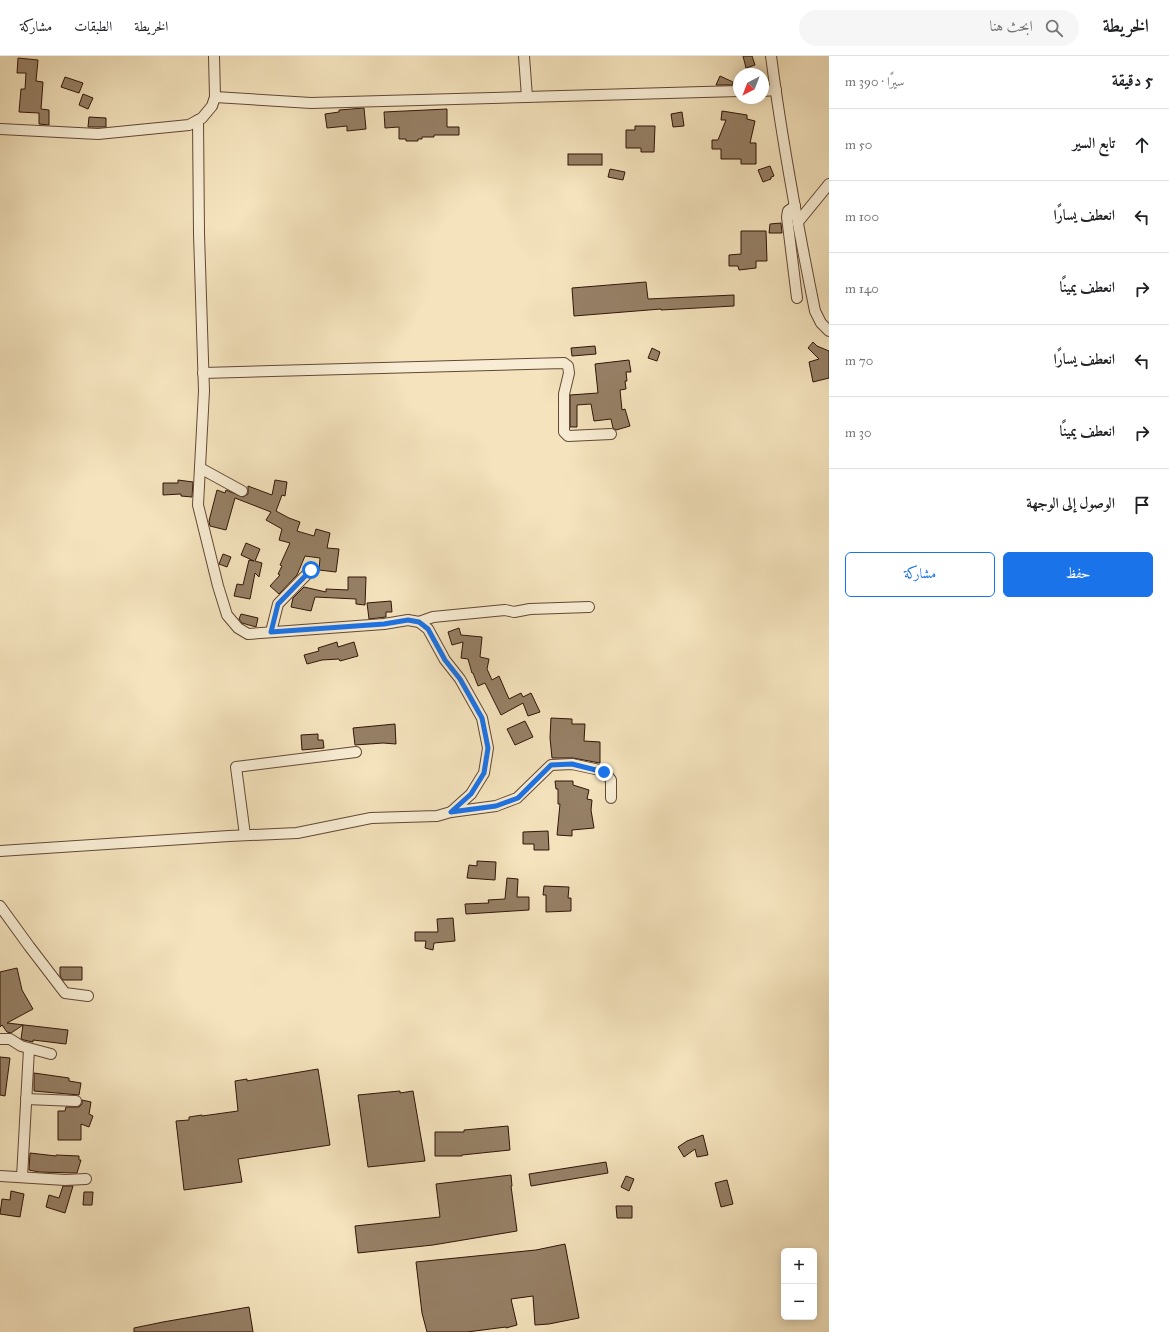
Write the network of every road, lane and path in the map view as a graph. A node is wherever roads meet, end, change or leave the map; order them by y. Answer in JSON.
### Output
{"nodes":[{"id":1,"x":214,"y":56,"type":"edge"},
{"id":2,"x":524,"y":56,"type":"edge"},
{"id":3,"x":771,"y":56,"type":"edge"},
{"id":4,"x":776,"y":90,"type":"junction"},
{"id":5,"x":733,"y":91,"type":"edge"},
{"id":6,"x":769,"y":91,"type":"edge"},
{"id":7,"x":215,"y":97,"type":"junction"},
{"id":8,"x":527,"y":97,"type":"junction"},
{"id":9,"x":198,"y":120,"type":"junction"},
{"id":10,"x":0,"y":129,"type":"edge"},
{"id":11,"x":829,"y":184,"type":"edge"},
{"id":12,"x":795,"y":206,"type":"junction"},
{"id":13,"x":798,"y":222,"type":"junction"},
{"id":14,"x":797,"y":298,"type":"dead end"},
{"id":15,"x":829,"y":331,"type":"edge"},
{"id":16,"x":203,"y":373,"type":"junction"},
{"id":17,"x":611,"y":434,"type":"dead end"},
{"id":18,"x":200,"y":468,"type":"junction"},
{"id":19,"x":242,"y":491,"type":"dead end"},
{"id":20,"x":311,"y":570,"type":"dead end"},
{"id":21,"x":589,"y":607,"type":"dead end"},
{"id":22,"x":419,"y":622,"type":"junction"},
{"id":23,"x":271,"y":632,"type":"junction"},
{"id":24,"x":356,"y":752,"type":"dead end"},
{"id":25,"x":612,"y":798,"type":"dead end"},
{"id":26,"x":451,"y":812,"type":"junction"},
{"id":27,"x":244,"y":835,"type":"junction"},
{"id":28,"x":0,"y":851,"type":"edge"},
{"id":29,"x":0,"y":906,"type":"edge"},
{"id":30,"x":88,"y":996,"type":"dead end"},
{"id":31,"x":0,"y":1039,"type":"edge"},
{"id":32,"x":30,"y":1049,"type":"junction"},
{"id":33,"x":51,"y":1054,"type":"dead end"},
{"id":34,"x":26,"y":1100,"type":"junction"},
{"id":35,"x":76,"y":1101,"type":"dead end"},
{"id":36,"x":0,"y":1176,"type":"edge"},
{"id":37,"x":22,"y":1176,"type":"junction"},
{"id":38,"x":86,"y":1179,"type":"dead end"}],
"edges":[{"from":1,"to":7,"type":"street"},
{"from":2,"to":8,"type":"street"},
{"from":3,"to":4,"type":"street"},
{"from":4,"to":6,"type":"street"},
{"from":4,"to":12,"type":"street"},
{"from":5,"to":8,"type":"street"},
{"from":7,"to":8,"type":"street"},
{"from":7,"to":9,"type":"street"},
{"from":9,"to":10,"type":"street"},
{"from":9,"to":16,"type":"street"},
{"from":11,"to":13,"type":"street"},
{"from":12,"to":13,"type":"street"},
{"from":12,"to":14,"type":"street"},
{"from":13,"to":15,"type":"street"},
{"from":16,"to":17,"type":"street"},
{"from":16,"to":18,"type":"street"},
{"from":18,"to":19,"type":"street"},
{"from":18,"to":23,"type":"street"},
{"from":20,"to":23,"type":"street"},
{"from":21,"to":22,"type":"street"},
{"from":22,"to":23,"type":"street"},
{"from":22,"to":26,"type":"street"},
{"from":24,"to":27,"type":"street"},
{"from":25,"to":26,"type":"street"},
{"from":26,"to":27,"type":"street"},
{"from":27,"to":28,"type":"street"},
{"from":29,"to":30,"type":"street"},
{"from":31,"to":32,"type":"street"},
{"from":32,"to":33,"type":"street"},
{"from":32,"to":34,"type":"street"},
{"from":34,"to":35,"type":"street"},
{"from":34,"to":37,"type":"street"},
{"from":36,"to":37,"type":"street"},
{"from":37,"to":38,"type":"street"}]}
